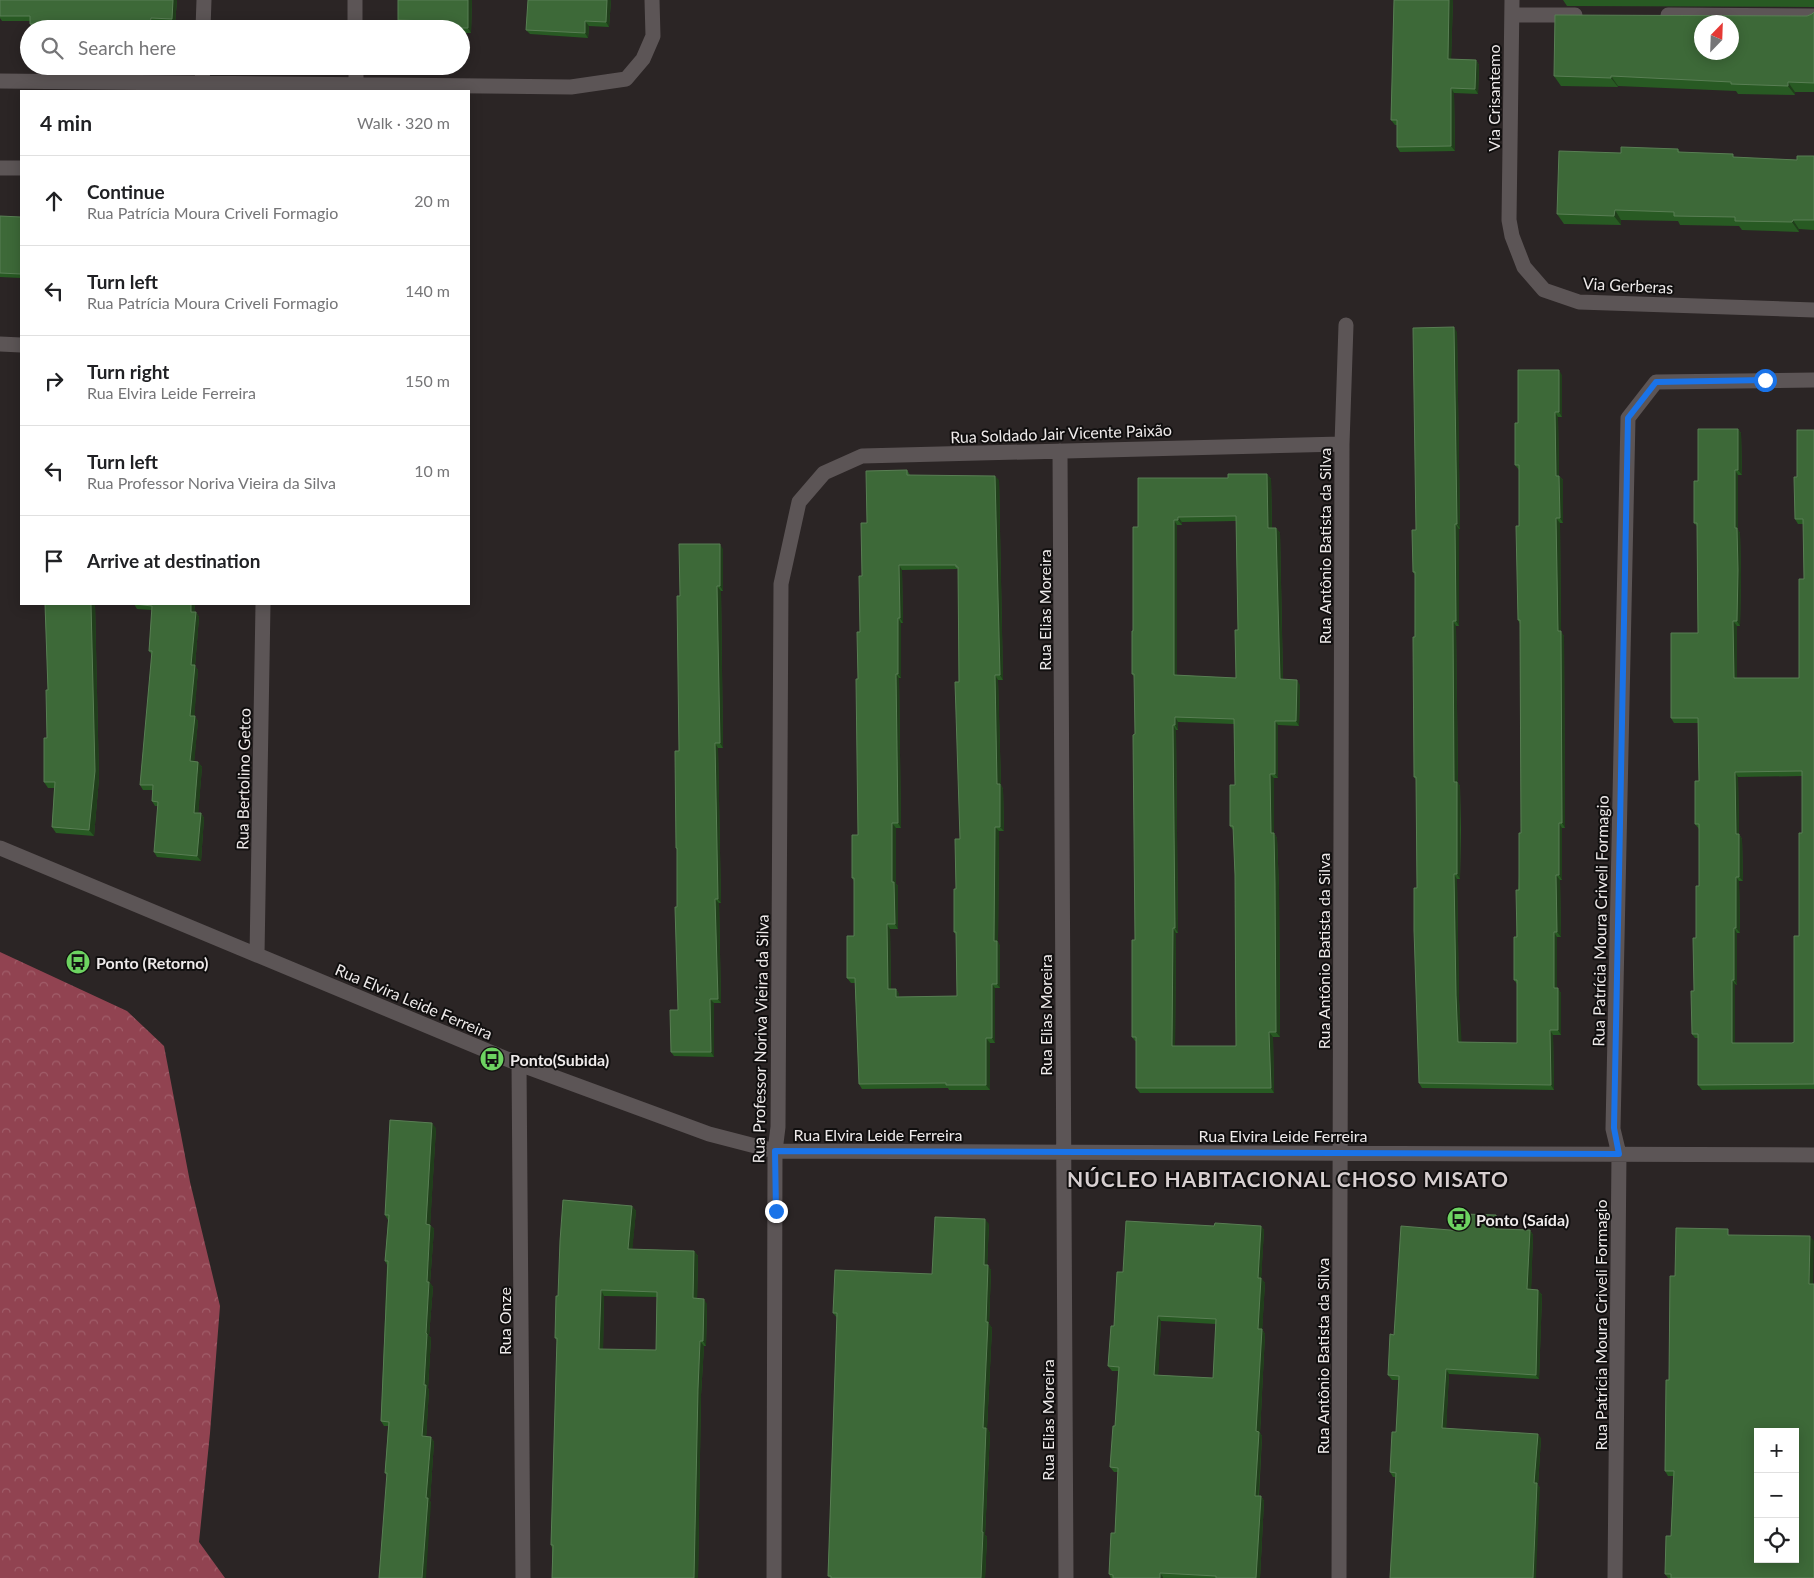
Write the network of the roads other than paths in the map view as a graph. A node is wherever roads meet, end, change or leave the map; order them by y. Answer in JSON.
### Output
{"nodes":[{"id":1,"x":204,"y":0,"type":"edge"},
{"id":2,"x":355,"y":0,"type":"edge"},
{"id":3,"x":652,"y":0,"type":"edge"},
{"id":4,"x":1512,"y":8,"type":"edge"},
{"id":5,"x":1590,"y":15,"type":"edge"},
{"id":6,"x":1658,"y":16,"type":"edge"},
{"id":7,"x":1814,"y":16,"type":"edge"},
{"id":8,"x":203,"y":20,"type":"edge"},
{"id":9,"x":355,"y":20,"type":"edge"},
{"id":10,"x":202,"y":75,"type":"edge"},
{"id":11,"x":356,"y":75,"type":"edge"},
{"id":12,"x":0,"y":81,"type":"edge"},
{"id":13,"x":202,"y":83,"type":"junction"},
{"id":14,"x":356,"y":85,"type":"junction"},
{"id":15,"x":0,"y":168,"type":"edge"},
{"id":16,"x":20,"y":168,"type":"edge"},
{"id":17,"x":1510,"y":197,"type":"joint"},
{"id":18,"x":1814,"y":310,"type":"edge"},
{"id":19,"x":1346,"y":325,"type":"dead end"},
{"id":20,"x":0,"y":344,"type":"edge"},
{"id":21,"x":20,"y":345,"type":"edge"},
{"id":22,"x":1814,"y":380,"type":"edge"},
{"id":23,"x":1342,"y":444,"type":"junction"},
{"id":24,"x":1060,"y":451,"type":"junction"},
{"id":25,"x":799,"y":502,"type":"joint"},
{"id":26,"x":263,"y":605,"type":"edge"},
{"id":27,"x":0,"y":848,"type":"edge"},
{"id":28,"x":257,"y":955,"type":"junction"},
{"id":29,"x":519,"y":1064,"type":"junction"},
{"id":30,"x":775,"y":1151,"type":"junction"},
{"id":31,"x":1064,"y":1152,"type":"junction"},
{"id":32,"x":1340,"y":1153,"type":"junction"},
{"id":33,"x":1619,"y":1154,"type":"junction"},
{"id":34,"x":1814,"y":1156,"type":"edge"},
{"id":35,"x":523,"y":1578,"type":"edge"},
{"id":36,"x":774,"y":1578,"type":"edge"},
{"id":37,"x":1066,"y":1578,"type":"edge"},
{"id":38,"x":1339,"y":1578,"type":"edge"},
{"id":39,"x":1615,"y":1578,"type":"edge"}],
"edges":[{"from":1,"to":8,"type":"street"},
{"from":2,"to":9,"type":"street"},
{"from":3,"to":14,"type":"street"},
{"from":4,"to":5,"type":"street"},
{"from":4,"to":17,"type":"street","name":"Via Crisantemo"},
{"from":6,"to":7,"type":"street"},
{"from":10,"to":13,"type":"street"},
{"from":11,"to":14,"type":"street"},
{"from":12,"to":13,"type":"street"},
{"from":13,"to":14,"type":"street"},
{"from":15,"to":16,"type":"street"},
{"from":17,"to":18,"type":"street","name":"Via Gerberas"},
{"from":19,"to":23,"type":"street","name":"Rua Antônio Batista da Silva"},
{"from":20,"to":21,"type":"street"},
{"from":22,"to":33,"type":"street","name":"Rua Patrícia Moura Criveli Formagio"},
{"from":23,"to":24,"type":"street","name":"Rua Soldado Jair Vicente Paixão"},
{"from":23,"to":32,"type":"street","name":"Rua Antônio Batista da Silva"},
{"from":24,"to":25,"type":"street","name":"Rua Soldado Jair Vicente Paixão"},
{"from":24,"to":31,"type":"street","name":"Rua Elias Moreira"},
{"from":25,"to":30,"type":"street","name":"Rua Professor Noriva Vieira da Silva"},
{"from":26,"to":28,"type":"street","name":"Rua Bertolino Getco"},
{"from":27,"to":28,"type":"street","name":"Rua Elvira Leide Ferreira"},
{"from":28,"to":29,"type":"street","name":"Rua Elvira Leide Ferreira"},
{"from":29,"to":30,"type":"street","name":"Rua Elvira Leide Ferreira"},
{"from":29,"to":35,"type":"street","name":"Rua Onze"},
{"from":30,"to":31,"type":"street","name":"Rua Elvira Leide Ferreira"},
{"from":30,"to":36,"type":"street","name":"Rua Professor Noriva Vieira da Silva"},
{"from":31,"to":32,"type":"street","name":"Rua Elvira Leide Ferreira"},
{"from":31,"to":37,"type":"street","name":"Rua Elias Moreira"},
{"from":32,"to":33,"type":"street","name":"Rua Elvira Leide Ferreira"},
{"from":32,"to":38,"type":"street","name":"Rua Antônio Batista da Silva"},
{"from":33,"to":34,"type":"street","name":"Rua Elvira Leide Ferreira"},
{"from":33,"to":39,"type":"street","name":"Rua Patrícia Moura Criveli Formagio"}]}
